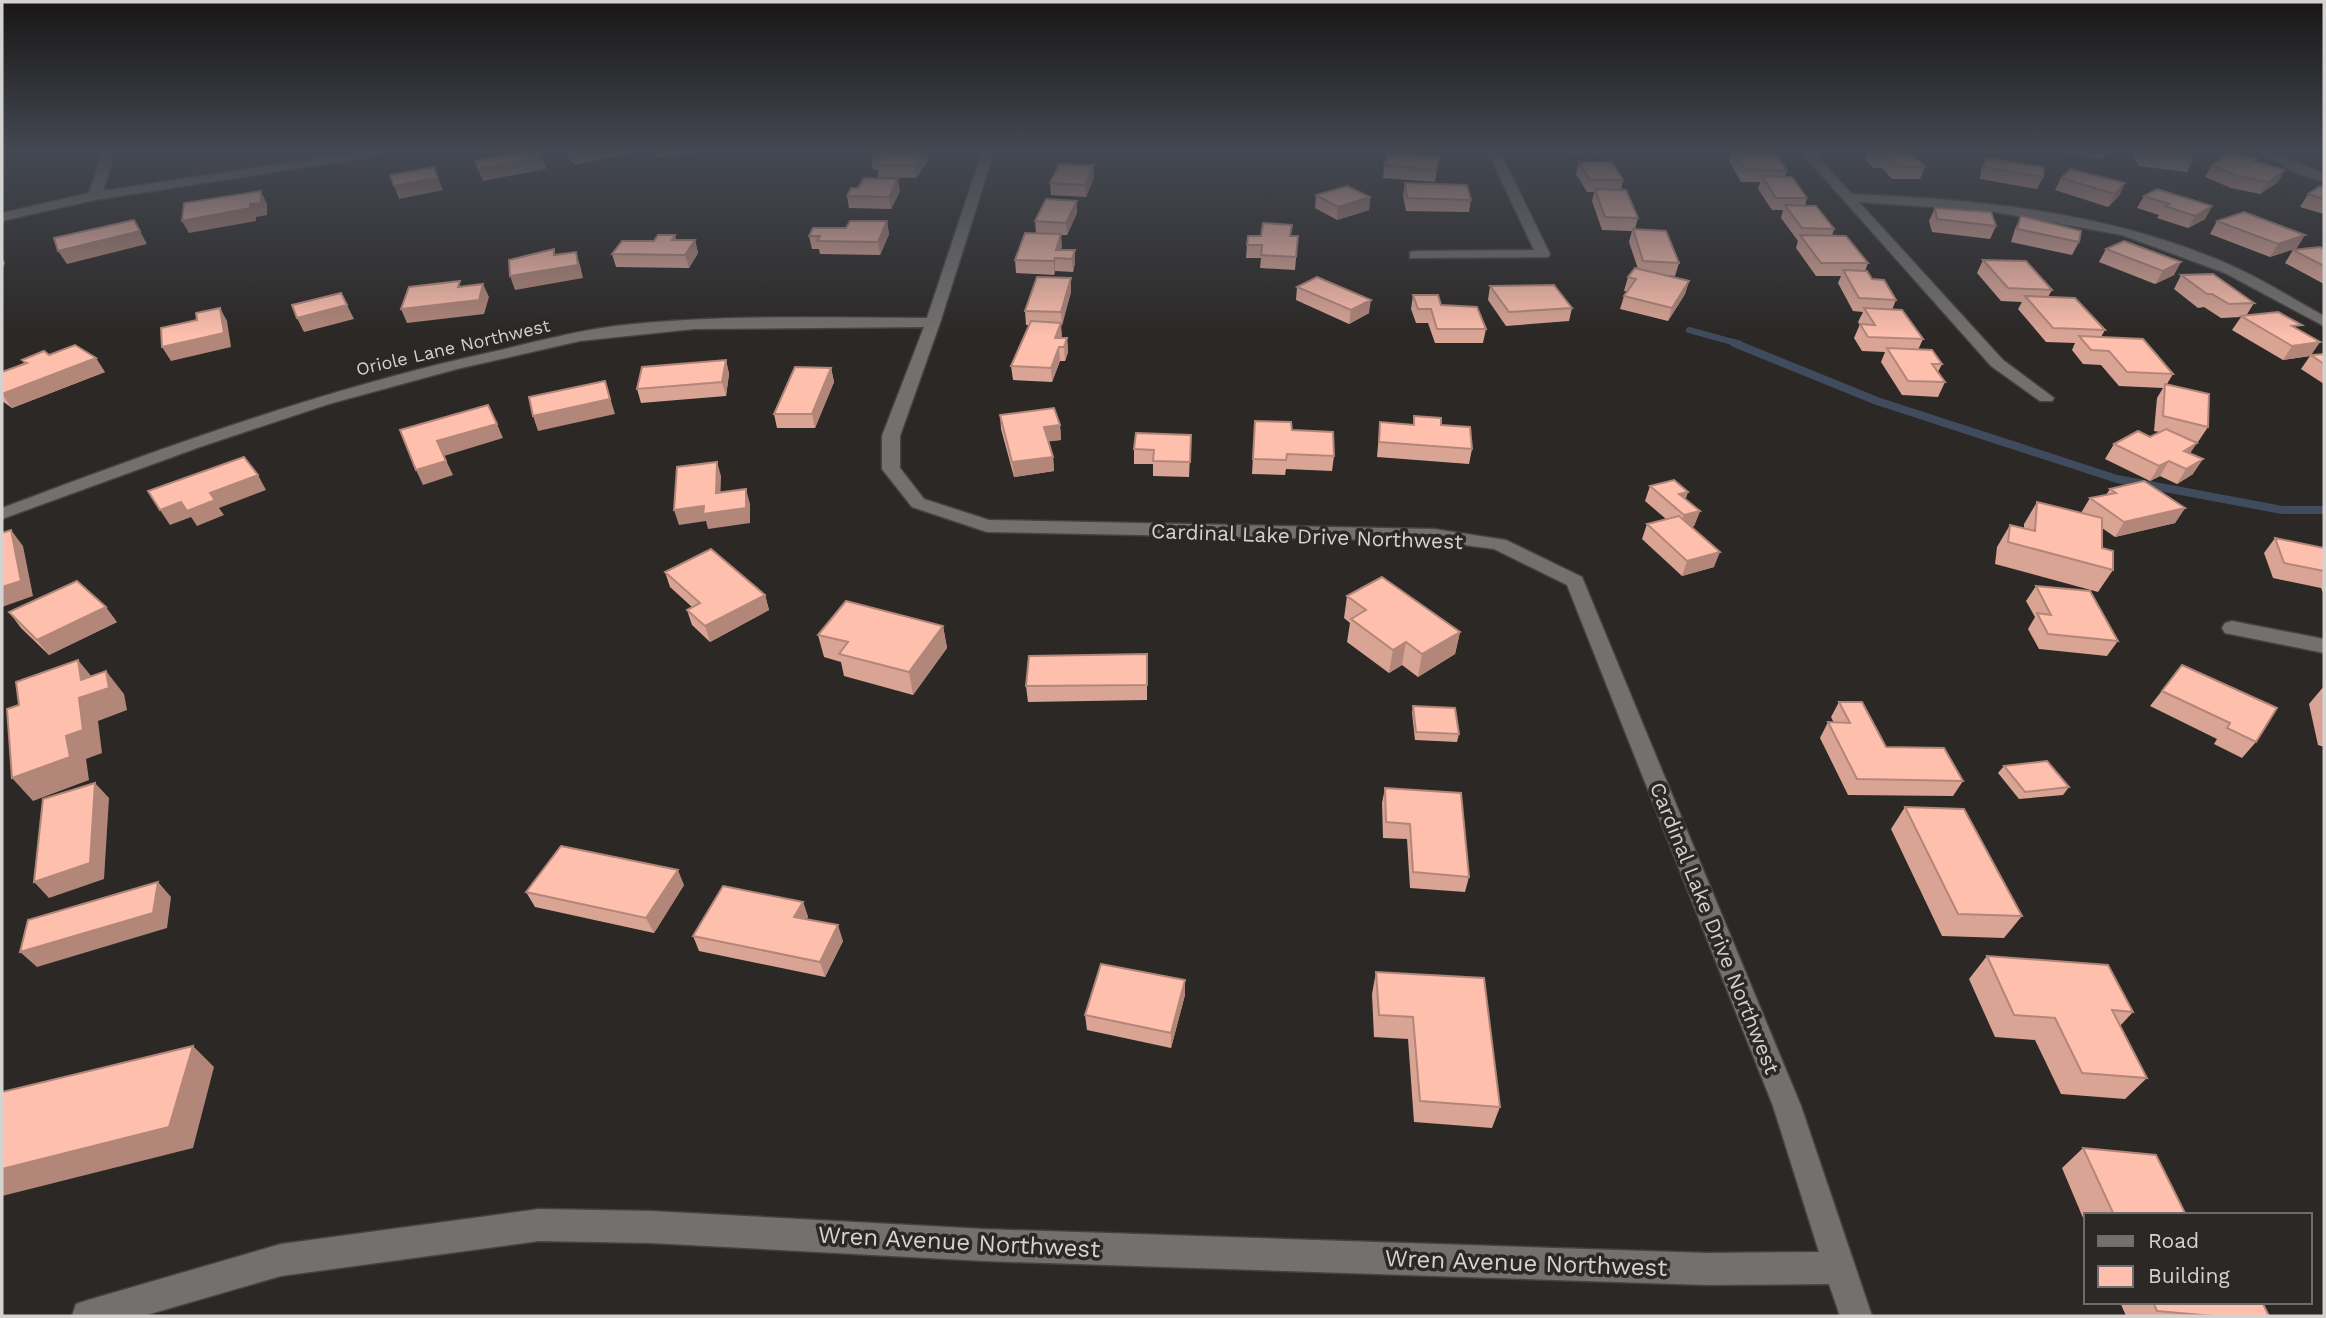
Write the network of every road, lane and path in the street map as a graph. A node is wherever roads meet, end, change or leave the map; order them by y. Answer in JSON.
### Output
{"nodes":[{"id":1,"x":968,"y":214,"type":"edge"},
{"id":2,"x":1524,"y":214,"type":"edge"},
{"id":3,"x":1863,"y":214,"type":"edge"},
{"id":4,"x":2040,"y":214,"type":"edge"},
{"id":5,"x":1415,"y":255,"type":"dead end"},
{"id":6,"x":2324,"y":322,"type":"edge"},
{"id":7,"x":933,"y":323,"type":"junction"},
{"id":8,"x":2046,"y":398,"type":"dead end"},
{"id":9,"x":2,"y":514,"type":"edge"},
{"id":10,"x":2232,"y":628,"type":"dead end"},
{"id":11,"x":2324,"y":646,"type":"edge"},
{"id":12,"x":1841,"y":1268,"type":"junction"},
{"id":13,"x":88,"y":1316,"type":"edge"},
{"id":14,"x":1856,"y":1316,"type":"edge"}],
"edges":[{"from":1,"to":7,"type":"street","name":"Cardinal Lake Drive Northwest"},
{"from":2,"to":5,"type":"street"},
{"from":3,"to":8,"type":"street"},
{"from":4,"to":6,"type":"street"},
{"from":7,"to":9,"type":"street","name":"Oriole Lane Northwest"},
{"from":7,"to":12,"type":"street","name":"Cardinal Lake Drive Northwest"},
{"from":10,"to":11,"type":"street"},
{"from":12,"to":13,"type":"street","name":"Wren Avenue Northwest"},
{"from":12,"to":14,"type":"street","name":"Cardinal Lake Drive Northwest"}]}
